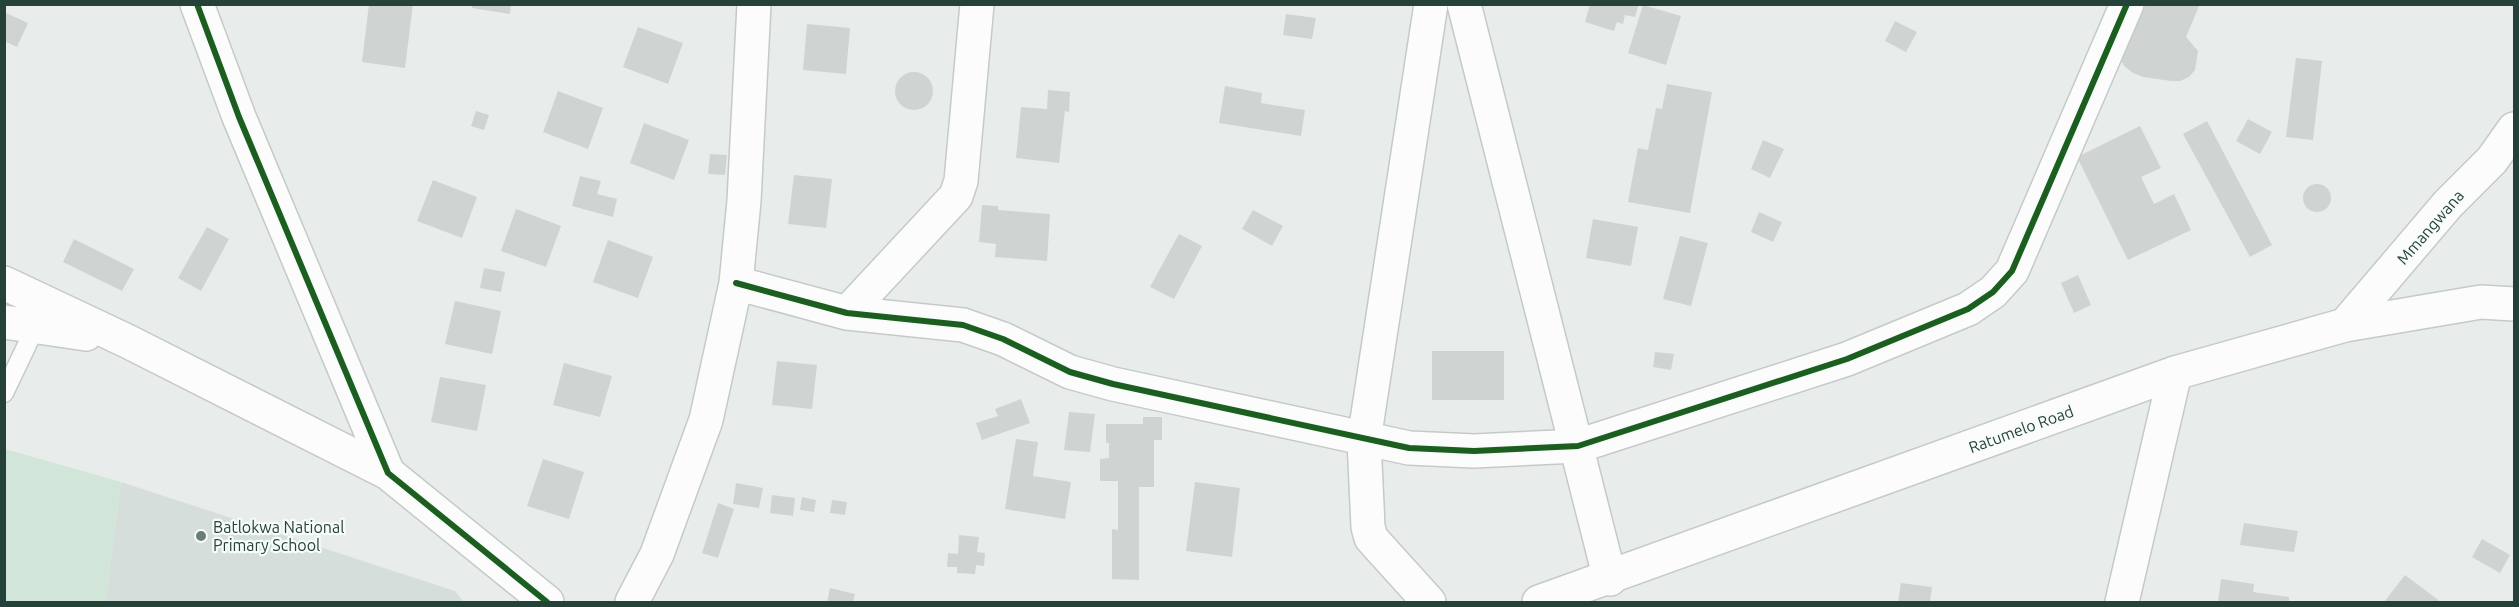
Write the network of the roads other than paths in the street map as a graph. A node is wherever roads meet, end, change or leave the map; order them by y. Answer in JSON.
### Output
{"nodes":[{"id":1,"x":196,"y":4,"type":"edge"},
{"id":2,"x":754,"y":4,"type":"edge"},
{"id":3,"x":977,"y":4,"type":"edge"},
{"id":4,"x":1431,"y":4,"type":"edge"},
{"id":5,"x":1464,"y":4,"type":"edge"},
{"id":6,"x":2127,"y":4,"type":"edge"},
{"id":7,"x":2514,"y":129,"type":"edge"},
{"id":8,"x":4,"y":284,"type":"edge"},
{"id":9,"x":736,"y":284,"type":"junction"},
{"id":10,"x":2514,"y":304,"type":"edge"},
{"id":11,"x":847,"y":313,"type":"junction"},
{"id":12,"x":20,"y":324,"type":"edge"},
{"id":13,"x":2345,"y":325,"type":"junction"},
{"id":14,"x":127,"y":341,"type":"junction"},
{"id":15,"x":2175,"y":374,"type":"junction"},
{"id":16,"x":4,"y":393,"type":"edge"},
{"id":17,"x":1364,"y":440,"type":"junction"},
{"id":18,"x":1578,"y":446,"type":"junction"},
{"id":19,"x":388,"y":473,"type":"junction"},
{"id":20,"x":1610,"y":579,"type":"junction"},
{"id":21,"x":547,"y":603,"type":"edge"},
{"id":22,"x":632,"y":603,"type":"edge"},
{"id":23,"x":1429,"y":603,"type":"edge"},
{"id":24,"x":1539,"y":603,"type":"edge"},
{"id":25,"x":2122,"y":603,"type":"edge"}],
"edges":[{"from":1,"to":19,"type":"street"},
{"from":2,"to":9,"type":"street"},
{"from":3,"to":11,"type":"street"},
{"from":4,"to":17,"type":"street"},
{"from":5,"to":18,"type":"street"},
{"from":6,"to":18,"type":"street"},
{"from":7,"to":13,"type":"street","name":"Mmangwana"},
{"from":8,"to":14,"type":"street"},
{"from":9,"to":11,"type":"street"},
{"from":9,"to":22,"type":"street"},
{"from":10,"to":13,"type":"street","name":"Ratumelo Road"},
{"from":11,"to":17,"type":"street"},
{"from":12,"to":14,"type":"street"},
{"from":12,"to":16,"type":"lane"},
{"from":13,"to":15,"type":"street","name":"Ratumelo Road"},
{"from":14,"to":19,"type":"street"},
{"from":15,"to":20,"type":"street","name":"Ratumelo Road"},
{"from":15,"to":25,"type":"street"},
{"from":17,"to":18,"type":"street"},
{"from":17,"to":23,"type":"street"},
{"from":18,"to":20,"type":"street"},
{"from":19,"to":21,"type":"street"},
{"from":20,"to":24,"type":"street","name":"Ratumelo Road"}]}
